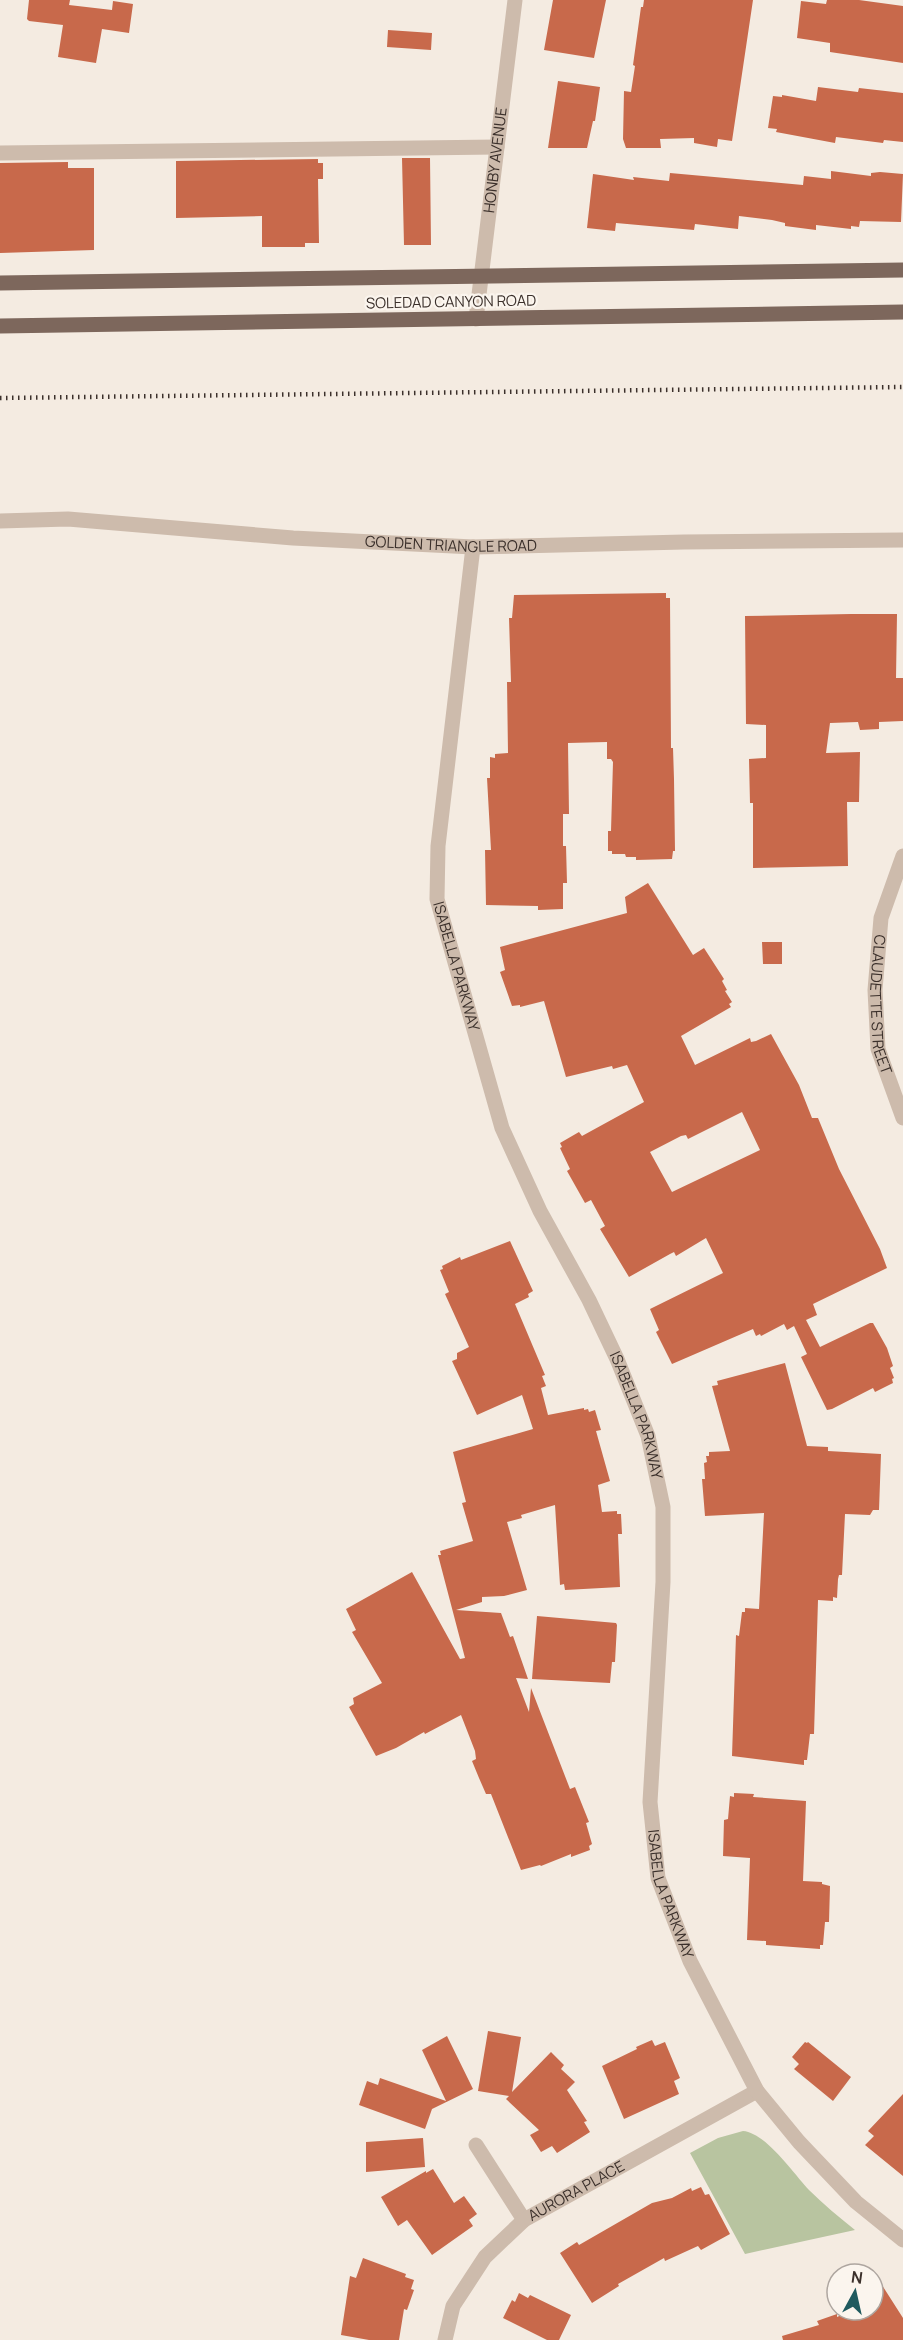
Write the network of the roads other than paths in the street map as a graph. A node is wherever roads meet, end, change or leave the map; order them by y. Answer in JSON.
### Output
{"nodes":[{"id":1,"x":515,"y":0,"type":"edge"},
{"id":2,"x":497,"y":147,"type":"junction"},
{"id":3,"x":0,"y":153,"type":"edge"},
{"id":4,"x":903,"y":270,"type":"edge"},
{"id":5,"x":481,"y":276,"type":"junction"},
{"id":6,"x":0,"y":283,"type":"edge"},
{"id":7,"x":903,"y":312,"type":"edge"},
{"id":8,"x":476,"y":319,"type":"junction"},
{"id":9,"x":0,"y":326,"type":"edge"},
{"id":10,"x":0,"y":521,"type":"edge"},
{"id":11,"x":903,"y":540,"type":"edge"},
{"id":12,"x":473,"y":547,"type":"junction"},
{"id":13,"x":903,"y":856,"type":"edge"},
{"id":14,"x":903,"y":1118,"type":"edge"},
{"id":15,"x":757,"y":2091,"type":"junction"},
{"id":16,"x":476,"y":2145,"type":"dead end"},
{"id":17,"x":524,"y":2220,"type":"junction"},
{"id":18,"x":903,"y":2240,"type":"edge"},
{"id":19,"x":445,"y":2340,"type":"edge"}],
"edges":[{"from":1,"to":2,"type":"street","name":"HONBY AVENUE"},
{"from":2,"to":3,"type":"street"},
{"from":2,"to":5,"type":"street","name":"HONBY AVENUE"},
{"from":4,"to":5,"type":"main road","name":"SOLEDAD CANYON ROAD"},
{"from":5,"to":6,"type":"main road","name":"SOLEDAD CANYON ROAD"},
{"from":5,"to":8,"type":"street","name":"HONBY AVENUE"},
{"from":7,"to":8,"type":"main road","name":"SOLEDAD CANYON ROAD"},
{"from":8,"to":9,"type":"main road","name":"SOLEDAD CANYON ROAD"},
{"from":10,"to":12,"type":"street","name":"GOLDEN TRIANGLE ROAD"},
{"from":11,"to":12,"type":"street","name":"GOLDEN TRIANGLE ROAD"},
{"from":12,"to":15,"type":"street","name":"ISABELLA PARKWAY"},
{"from":13,"to":14,"type":"street","name":"CLAUDETTE STREET"},
{"from":15,"to":17,"type":"street","name":"AURORA PLACE"},
{"from":15,"to":18,"type":"street","name":"ISABELLA PARKWAY"},
{"from":16,"to":17,"type":"street"},
{"from":17,"to":19,"type":"street","name":"AURORA PLACE"}]}
